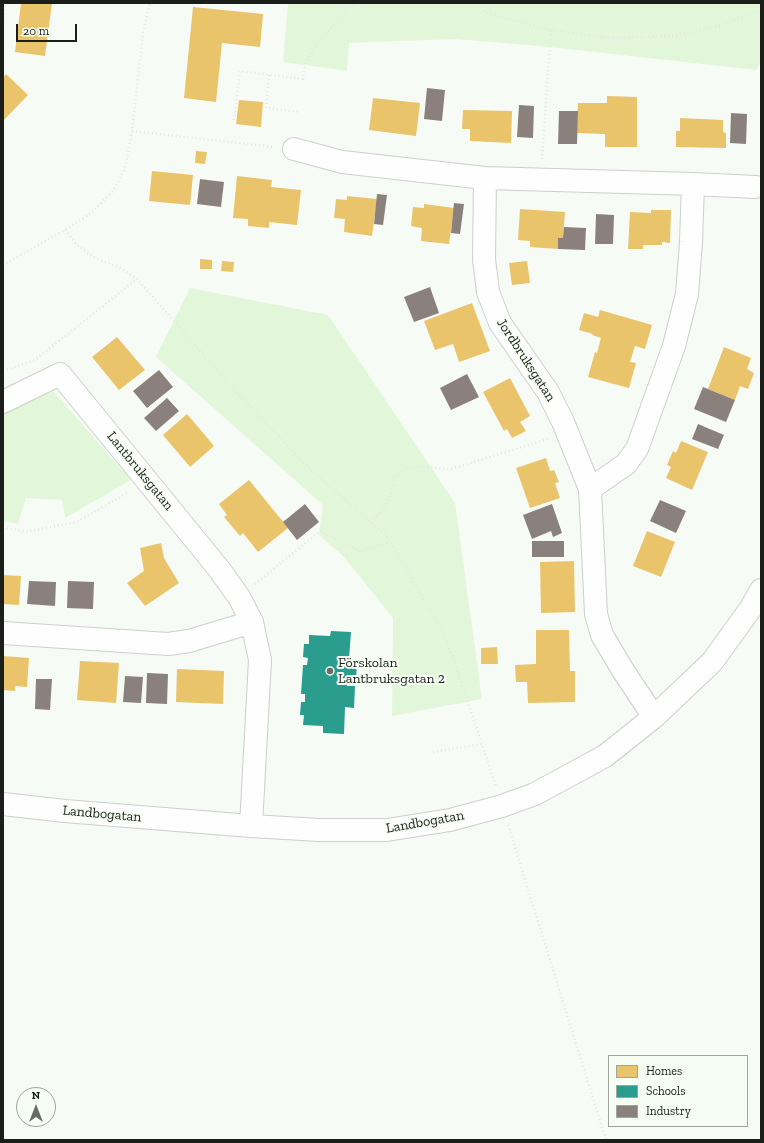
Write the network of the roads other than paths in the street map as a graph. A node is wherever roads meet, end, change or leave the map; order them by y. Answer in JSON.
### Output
{"nodes":[{"id":1,"x":294,"y":149,"type":"road end"},
{"id":2,"x":485,"y":178,"type":"junction"},
{"id":3,"x":693,"y":184,"type":"junction"},
{"id":4,"x":756,"y":188,"type":"dead end"},
{"id":5,"x":3,"y":402,"type":"edge"},
{"id":6,"x":590,"y":488,"type":"junction"},
{"id":7,"x":761,"y":590,"type":"edge"},
{"id":8,"x":252,"y":622,"type":"junction"},
{"id":9,"x":3,"y":633,"type":"edge"},
{"id":10,"x":654,"y":717,"type":"junction"},
{"id":11,"x":3,"y":804,"type":"edge"},
{"id":12,"x":251,"y":826,"type":"junction"}],
"edges":[{"from":1,"to":2,"type":"street"},
{"from":2,"to":3,"type":"street"},
{"from":2,"to":6,"type":"street","name":"Jordbruksgatan"},
{"from":3,"to":4,"type":"street"},
{"from":3,"to":6,"type":"street"},
{"from":5,"to":8,"type":"street","name":"Lantbruksgatan"},
{"from":6,"to":10,"type":"street","name":"Jordbruksgatan"},
{"from":7,"to":10,"type":"street","name":"Landbogatan"},
{"from":8,"to":9,"type":"street"},
{"from":8,"to":12,"type":"street","name":"Lantbruksgatan"},
{"from":10,"to":12,"type":"street","name":"Landbogatan"},
{"from":11,"to":12,"type":"street","name":"Landbogatan"}]}
